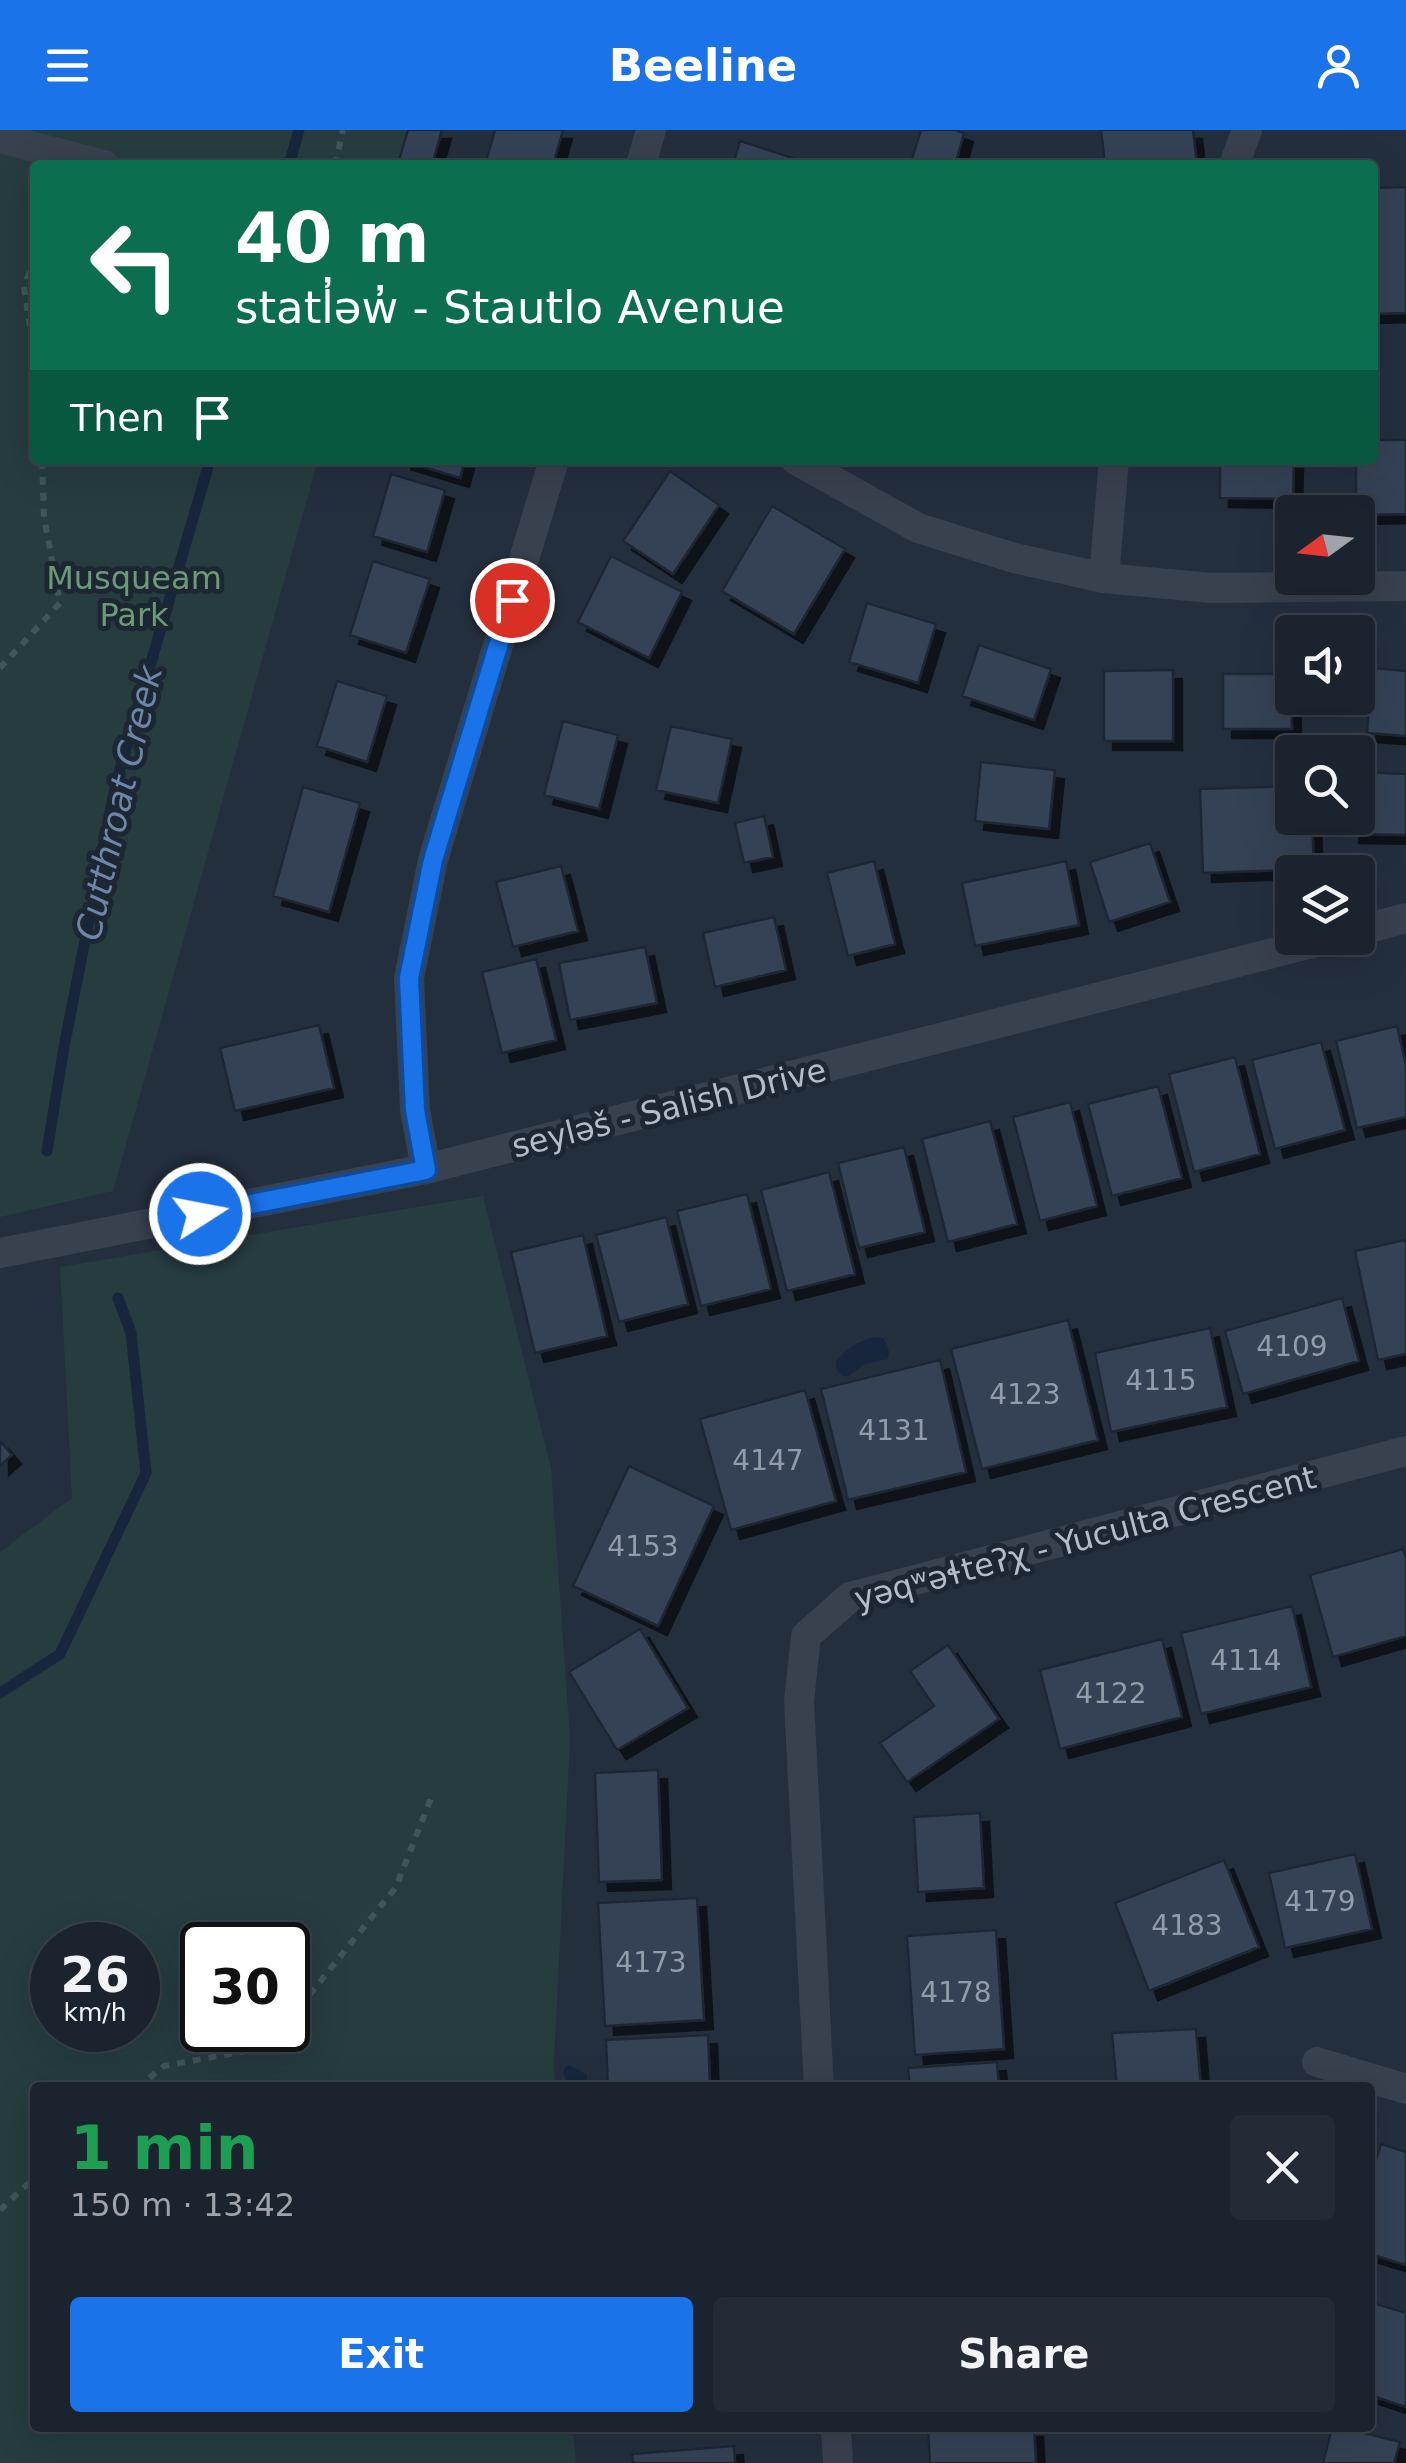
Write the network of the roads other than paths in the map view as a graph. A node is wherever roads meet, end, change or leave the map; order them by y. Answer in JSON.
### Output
{"nodes":[{"id":1,"x":652,"y":130,"type":"edge"},
{"id":2,"x":1247,"y":130,"type":"edge"},
{"id":3,"x":0,"y":138,"type":"edge"},
{"id":4,"x":85,"y":160,"type":"edge"},
{"id":5,"x":643,"y":160,"type":"edge"},
{"id":6,"x":1236,"y":160,"type":"edge"},
{"id":7,"x":552,"y":465,"type":"edge"},
{"id":8,"x":805,"y":465,"type":"edge"},
{"id":9,"x":1114,"y":465,"type":"edge"},
{"id":10,"x":1104,"y":578,"type":"junction"},
{"id":11,"x":1406,"y":586,"type":"edge"},
{"id":12,"x":1406,"y":918,"type":"edge"},
{"id":13,"x":1375,"y":926,"type":"edge"},
{"id":14,"x":1275,"y":953,"type":"edge"},
{"id":15,"x":426,"y":1170,"type":"junction"},
{"id":16,"x":0,"y":1253,"type":"edge"},
{"id":17,"x":1406,"y":1451,"type":"edge"},
{"id":18,"x":1317,"y":2062,"type":"dead end"},
{"id":19,"x":818,"y":2082,"type":"edge"},
{"id":20,"x":1406,"y":2089,"type":"edge"},
{"id":21,"x":836,"y":2432,"type":"edge"},
{"id":22,"x":838,"y":2463,"type":"edge"}],
"edges":[{"from":1,"to":5,"type":"street"},
{"from":2,"to":6,"type":"street"},
{"from":3,"to":4,"type":"street"},
{"from":7,"to":15,"type":"street"},
{"from":8,"to":10,"type":"street"},
{"from":9,"to":10,"type":"street"},
{"from":10,"to":11,"type":"street"},
{"from":12,"to":13,"type":"street"},
{"from":14,"to":15,"type":"street","name":"seyləš - Salish Drive"},
{"from":15,"to":16,"type":"street","name":"seyləš - Salish Drive"},
{"from":17,"to":19,"type":"street","name":"yəqʷəɬteʔχ - Yuculta Crescent"},
{"from":18,"to":20,"type":"street"},
{"from":21,"to":22,"type":"street"}]}
